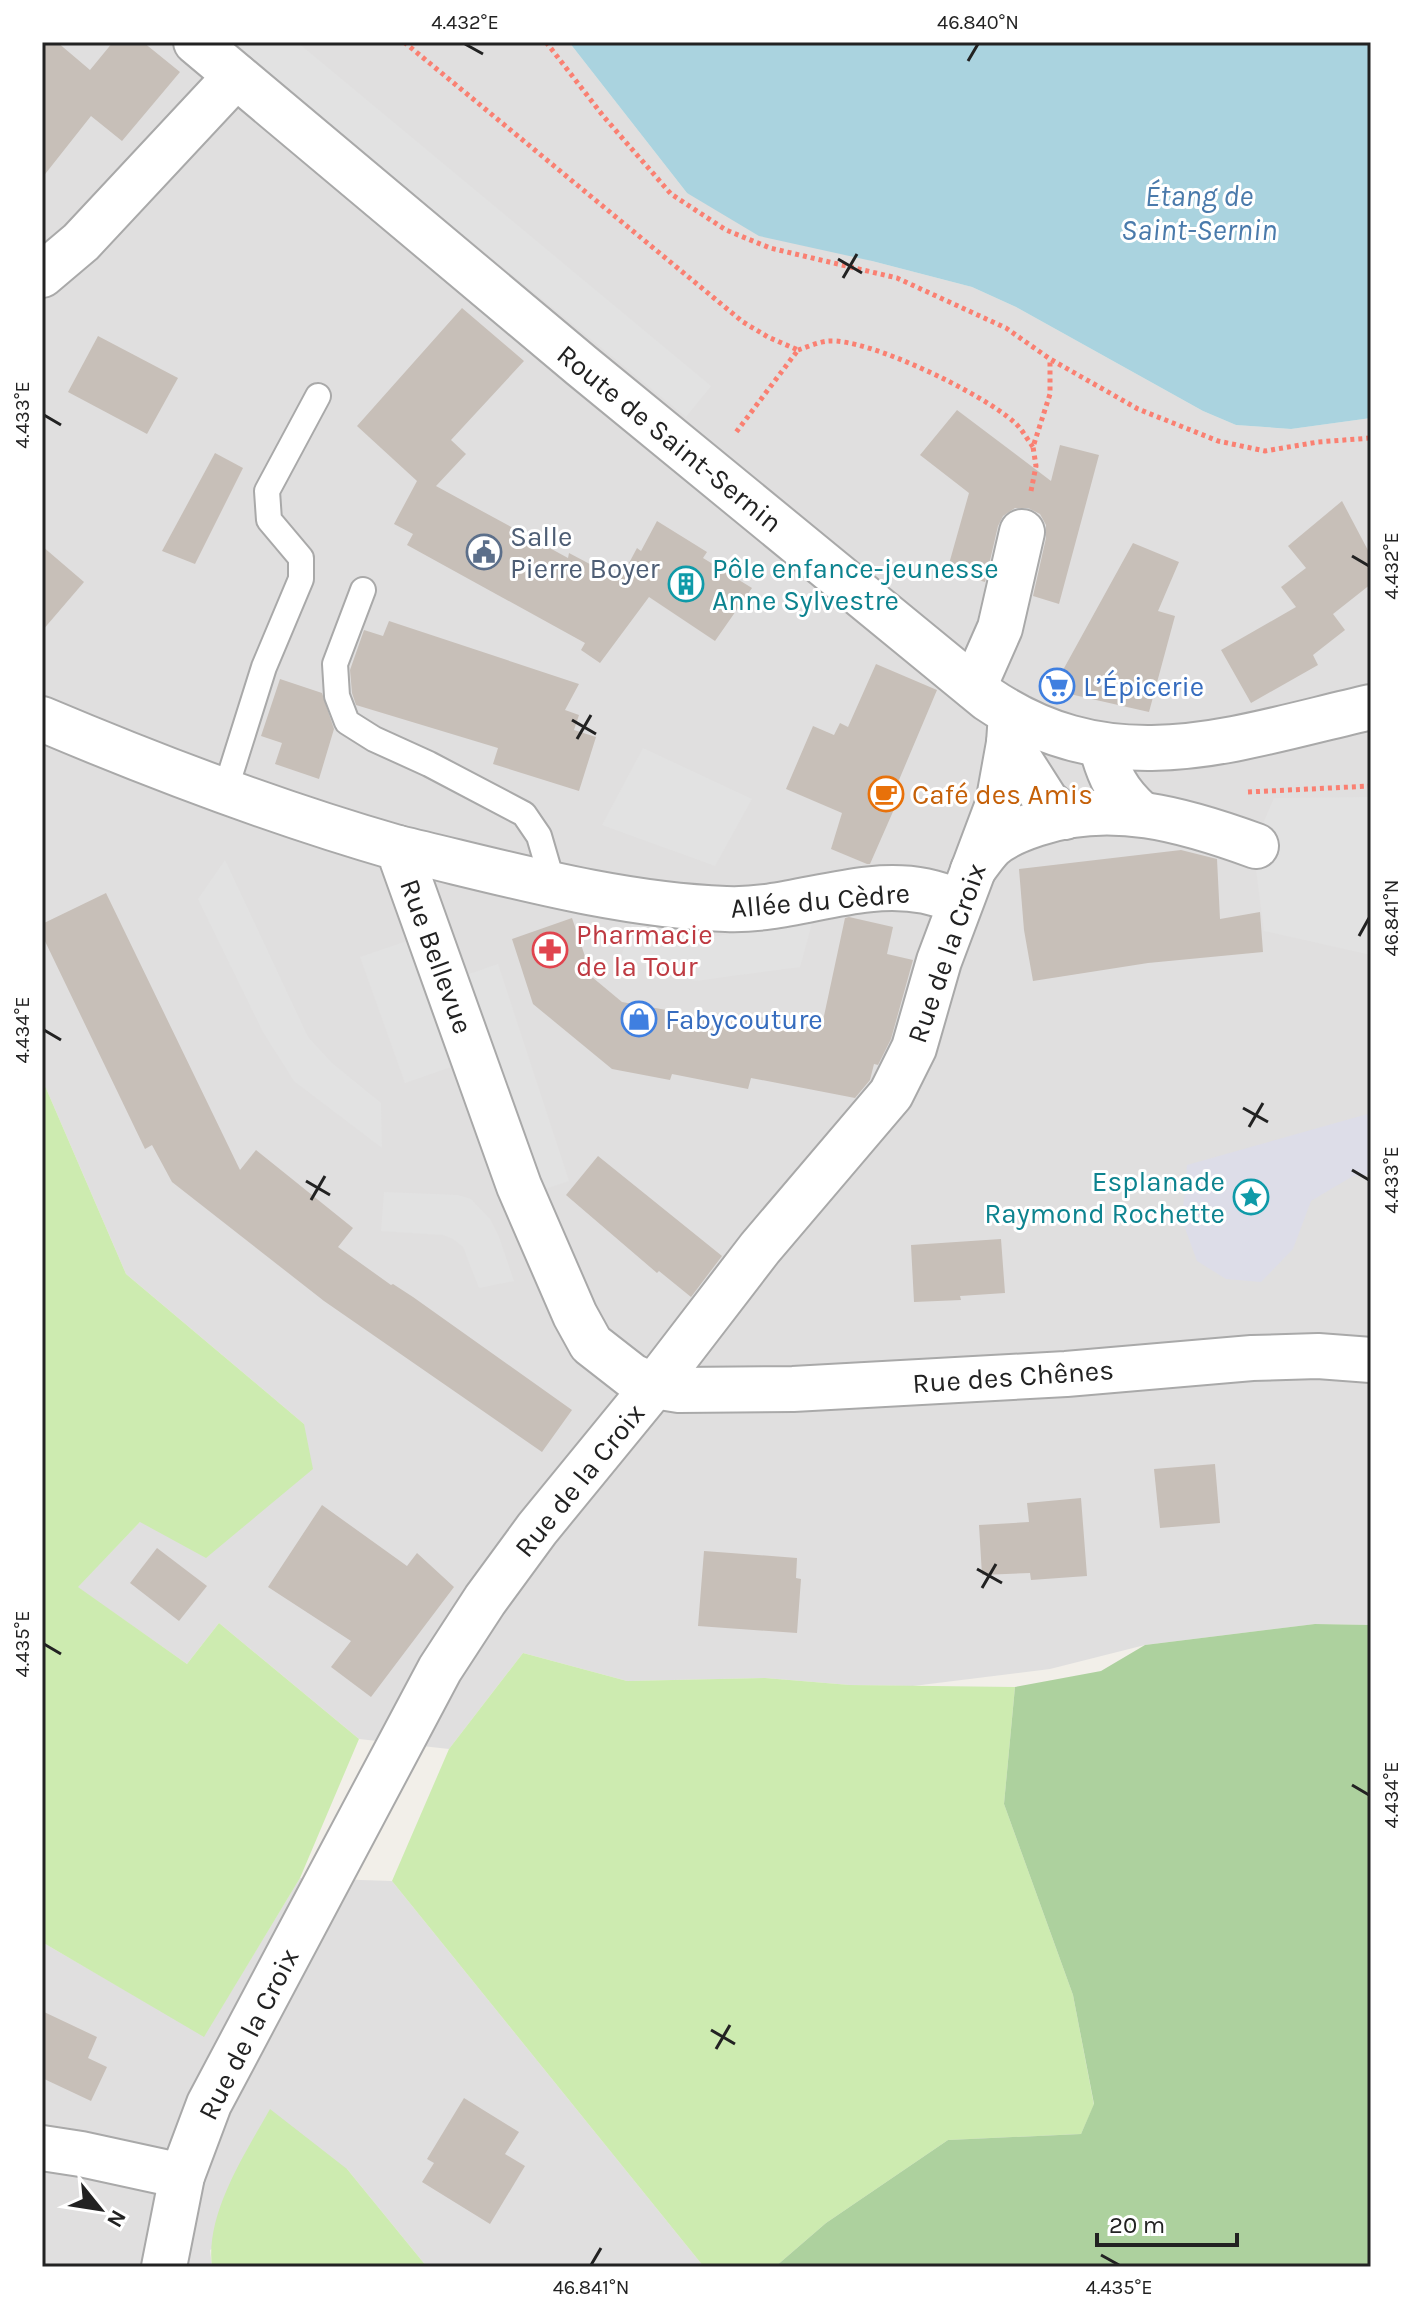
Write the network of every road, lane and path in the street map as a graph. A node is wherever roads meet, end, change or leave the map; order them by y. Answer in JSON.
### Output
{"nodes":[{"id":1,"x":196,"y":42,"type":"edge"},
{"id":2,"x":404,"y":42,"type":"edge"},
{"id":3,"x":546,"y":42,"type":"edge"},
{"id":4,"x":236,"y":76,"type":"junction"},
{"id":5,"x":42,"y":275,"type":"edge"},
{"id":6,"x":798,"y":350,"type":"junction"},
{"id":7,"x":1050,"y":359,"type":"junction"},
{"id":8,"x":318,"y":396,"type":"dead end"},
{"id":9,"x":1371,"y":438,"type":"edge"},
{"id":10,"x":708,"y":469,"type":"junction"},
{"id":11,"x":1022,"y":532,"type":"dead end"},
{"id":12,"x":363,"y":590,"type":"dead end"},
{"id":13,"x":974,"y":687,"type":"junction"},
{"id":14,"x":1371,"y":707,"type":"edge"},
{"id":15,"x":42,"y":719,"type":"edge"},
{"id":16,"x":1010,"y":728,"type":"junction"},
{"id":17,"x":1101,"y":745,"type":"junction"},
{"id":18,"x":1371,"y":786,"type":"edge"},
{"id":19,"x":225,"y":791,"type":"junction"},
{"id":20,"x":1246,"y":792,"type":"dead end"},
{"id":21,"x":1140,"y":813,"type":"junction"},
{"id":22,"x":1065,"y":817,"type":"junction"},
{"id":23,"x":1256,"y":846,"type":"dead end"},
{"id":24,"x":398,"y":848,"type":"junction"},
{"id":25,"x":553,"y":884,"type":"junction"},
{"id":26,"x":966,"y":886,"type":"junction"},
{"id":27,"x":1371,"y":1360,"type":"edge"},
{"id":28,"x":654,"y":1386,"type":"junction"},
{"id":29,"x":42,"y":2148,"type":"edge"},
{"id":30,"x":182,"y":2176,"type":"junction"},
{"id":31,"x":164,"y":2267,"type":"edge"}],
"edges":[{"from":1,"to":4,"type":"street","name":"Route de Saint-Sernin"},
{"from":2,"to":6,"type":"path"},
{"from":3,"to":7,"type":"path"},
{"from":4,"to":5,"type":"street"},
{"from":4,"to":10,"type":"street","name":"Route de Saint-Sernin"},
{"from":6,"to":7,"type":"path"},
{"from":6,"to":10,"type":"path"},
{"from":7,"to":9,"type":"path"},
{"from":8,"to":19,"type":"lane"},
{"from":10,"to":13,"type":"street","name":"Route de Saint-Sernin"},
{"from":11,"to":13,"type":"street"},
{"from":12,"to":25,"type":"lane"},
{"from":13,"to":16,"type":"street","name":"Route de Saint-Sernin"},
{"from":14,"to":17,"type":"street","name":"Route de Saint-Sernin"},
{"from":15,"to":19,"type":"street","name":"Rue Bellevue"},
{"from":16,"to":17,"type":"street","name":"Route de Saint-Sernin"},
{"from":16,"to":22,"type":"street","name":"Route de Saint-Sernin"},
{"from":16,"to":26,"type":"street","name":"Rue de la Croix"},
{"from":17,"to":21,"type":"street"},
{"from":18,"to":20,"type":"path"},
{"from":19,"to":24,"type":"street","name":"Rue Bellevue"},
{"from":21,"to":22,"type":"street"},
{"from":21,"to":23,"type":"street"},
{"from":22,"to":26,"type":"street"},
{"from":24,"to":25,"type":"street","name":"Allée du Cèdre"},
{"from":24,"to":28,"type":"street","name":"Rue Bellevue"},
{"from":25,"to":26,"type":"street","name":"Allée du Cèdre"},
{"from":26,"to":28,"type":"street","name":"Rue de la Croix"},
{"from":27,"to":28,"type":"street","name":"Rue des Chênes"},
{"from":28,"to":30,"type":"street","name":"Rue de la Croix"},
{"from":29,"to":30,"type":"street"},
{"from":30,"to":31,"type":"street","name":"Rue de la Croix"}]}
